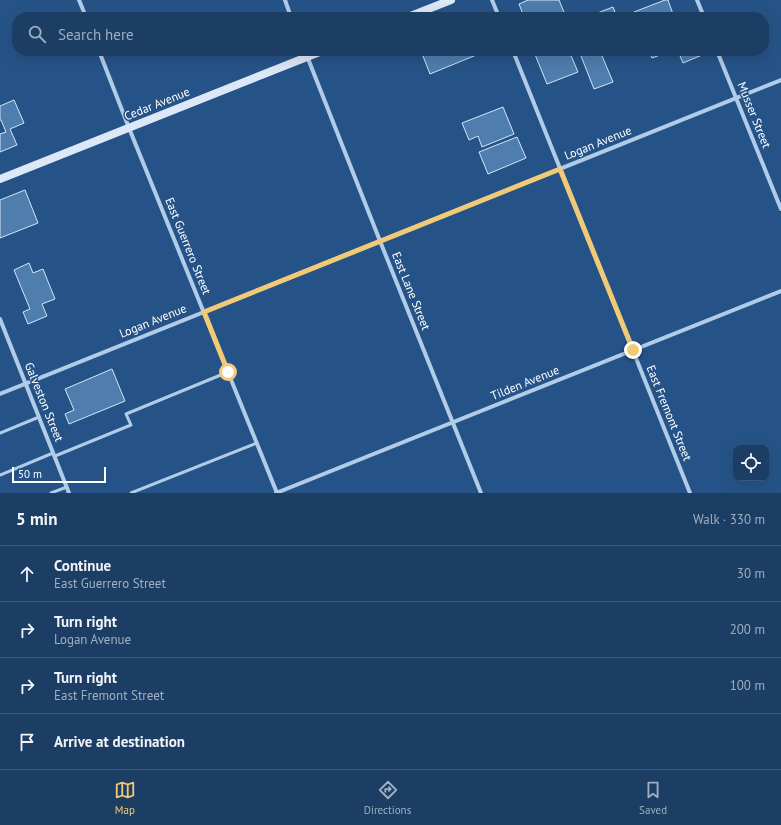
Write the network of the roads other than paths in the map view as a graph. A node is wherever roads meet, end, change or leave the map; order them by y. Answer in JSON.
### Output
{"nodes":[{"id":1,"x":79,"y":0,"type":"edge"},
{"id":2,"x":285,"y":0,"type":"edge"},
{"id":3,"x":451,"y":0,"type":"edge"},
{"id":4,"x":492,"y":0,"type":"edge"},
{"id":5,"x":697,"y":0,"type":"edge"},
{"id":6,"x":435,"y":3,"type":"edge"},
{"id":7,"x":84,"y":12,"type":"edge"},
{"id":8,"x":290,"y":12,"type":"edge"},
{"id":9,"x":418,"y":12,"type":"edge"},
{"id":10,"x":497,"y":12,"type":"edge"},
{"id":11,"x":702,"y":12,"type":"edge"},
{"id":12,"x":101,"y":56,"type":"edge"},
{"id":13,"x":301,"y":56,"type":"edge"},
{"id":14,"x":307,"y":56,"type":"edge"},
{"id":15,"x":515,"y":56,"type":"edge"},
{"id":16,"x":719,"y":56,"type":"edge"},
{"id":17,"x":781,"y":80,"type":"edge"},
{"id":18,"x":736,"y":98,"type":"junction"},
{"id":19,"x":129,"y":128,"type":"junction"},
{"id":20,"x":560,"y":169,"type":"junction"},
{"id":21,"x":0,"y":180,"type":"edge"},
{"id":22,"x":781,"y":209,"type":"edge"},
{"id":23,"x":380,"y":241,"type":"junction"},
{"id":24,"x":781,"y":291,"type":"edge"},
{"id":25,"x":204,"y":312,"type":"junction"},
{"id":26,"x":0,"y":319,"type":"edge"},
{"id":27,"x":633,"y":350,"type":"junction"},
{"id":28,"x":228,"y":372,"type":"junction"},
{"id":29,"x":26,"y":383,"type":"junction"},
{"id":30,"x":0,"y":394,"type":"edge"},
{"id":31,"x":39,"y":417,"type":"junction"},
{"id":32,"x":453,"y":423,"type":"junction"},
{"id":33,"x":0,"y":433,"type":"edge"},
{"id":34,"x":257,"y":442,"type":"junction"},
{"id":35,"x":54,"y":455,"type":"junction"},
{"id":36,"x":0,"y":474,"type":"edge"},
{"id":37,"x":67,"y":487,"type":"junction"},
{"id":38,"x":51,"y":493,"type":"edge"},
{"id":39,"x":69,"y":493,"type":"edge"},
{"id":40,"x":131,"y":493,"type":"edge"},
{"id":41,"x":277,"y":493,"type":"edge"},
{"id":42,"x":481,"y":493,"type":"edge"},
{"id":43,"x":690,"y":493,"type":"edge"}],
"edges":[{"from":1,"to":7,"type":"street"},
{"from":2,"to":8,"type":"street"},
{"from":3,"to":6,"type":"street"},
{"from":4,"to":10,"type":"street"},
{"from":5,"to":11,"type":"street"},
{"from":6,"to":9,"type":"street"},
{"from":12,"to":19,"type":"street","name":"East Guerrero Street"},
{"from":13,"to":19,"type":"street","name":"Cedar Avenue"},
{"from":14,"to":23,"type":"street","name":"East Lane Street"},
{"from":15,"to":20,"type":"street","name":"East Fremont Street"},
{"from":16,"to":18,"type":"street","name":"Musser Street"},
{"from":17,"to":18,"type":"street","name":"Logan Avenue"},
{"from":18,"to":20,"type":"street","name":"Logan Avenue"},
{"from":18,"to":22,"type":"street","name":"Musser Street"},
{"from":19,"to":21,"type":"street","name":"Cedar Avenue"},
{"from":19,"to":25,"type":"street","name":"East Guerrero Street"},
{"from":20,"to":23,"type":"street","name":"Logan Avenue"},
{"from":20,"to":27,"type":"street","name":"East Fremont Street"},
{"from":23,"to":25,"type":"street","name":"Logan Avenue"},
{"from":23,"to":32,"type":"street","name":"East Lane Street"},
{"from":24,"to":27,"type":"street","name":"Tilden Avenue"},
{"from":25,"to":28,"type":"street","name":"East Guerrero Street"},
{"from":25,"to":29,"type":"street","name":"Logan Avenue"},
{"from":26,"to":29,"type":"street","name":"Galveston Street"},
{"from":27,"to":32,"type":"street","name":"Tilden Avenue"},
{"from":27,"to":43,"type":"street","name":"East Fremont Street"},
{"from":28,"to":34,"type":"street","name":"East Guerrero Street"},
{"from":28,"to":35,"type":"lane"},
{"from":29,"to":30,"type":"street","name":"Logan Avenue"},
{"from":29,"to":31,"type":"street","name":"Galveston Street"},
{"from":31,"to":33,"type":"lane"},
{"from":31,"to":35,"type":"street","name":"Galveston Street"},
{"from":32,"to":41,"type":"street","name":"Tilden Avenue"},
{"from":32,"to":42,"type":"street","name":"East Lane Street"},
{"from":34,"to":40,"type":"lane"},
{"from":34,"to":41,"type":"street","name":"East Guerrero Street"},
{"from":35,"to":36,"type":"lane"},
{"from":35,"to":37,"type":"street","name":"Galveston Street"},
{"from":37,"to":38,"type":"lane"},
{"from":37,"to":39,"type":"street","name":"Galveston Street"}]}
